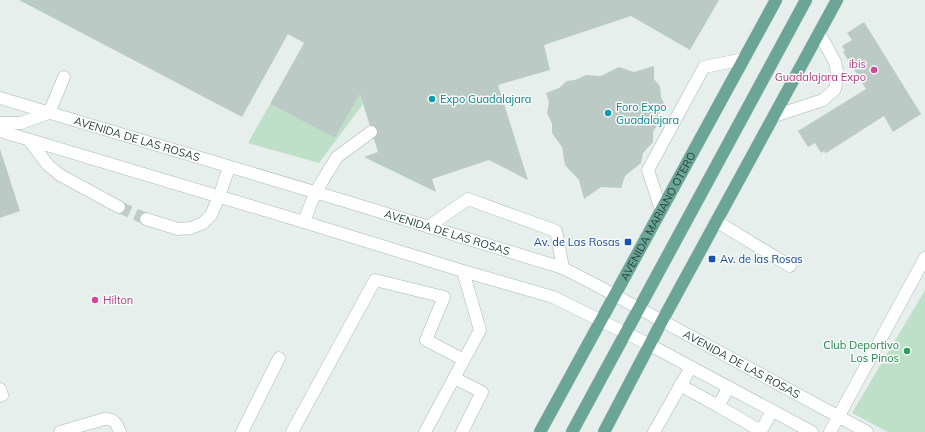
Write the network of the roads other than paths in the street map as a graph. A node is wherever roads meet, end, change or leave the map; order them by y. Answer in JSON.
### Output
{"nodes":[{"id":1,"x":776,"y":0,"type":"edge"},
{"id":2,"x":806,"y":0,"type":"edge"},
{"id":3,"x":837,"y":0,"type":"edge"},
{"id":4,"x":819,"y":33,"type":"junction"},
{"id":5,"x":744,"y":59,"type":"junction"},
{"id":6,"x":64,"y":77,"type":"dead end"},
{"id":7,"x":0,"y":98,"type":"edge"},
{"id":8,"x":49,"y":113,"type":"junction"},
{"id":9,"x":774,"y":116,"type":"junction"},
{"id":10,"x":0,"y":123,"type":"edge"},
{"id":11,"x":0,"y":131,"type":"edge"},
{"id":12,"x":371,"y":132,"type":"dead end"},
{"id":13,"x":30,"y":140,"type":"junction"},
{"id":14,"x":229,"y":167,"type":"junction"},
{"id":15,"x":315,"y":193,"type":"junction"},
{"id":16,"x":219,"y":197,"type":"junction"},
{"id":17,"x":119,"y":207,"type":"tunnel mouth"},
{"id":18,"x":661,"y":210,"type":"junction"},
{"id":19,"x":146,"y":219,"type":"tunnel mouth"},
{"id":20,"x":716,"y":221,"type":"junction"},
{"id":21,"x":304,"y":222,"type":"junction"},
{"id":22,"x":428,"y":227,"type":"junction"},
{"id":23,"x":924,"y":260,"type":"edge"},
{"id":24,"x":790,"y":266,"type":"dead end"},
{"id":25,"x":563,"y":268,"type":"junction"},
{"id":26,"x":463,"y":271,"type":"junction"},
{"id":27,"x":614,"y":295,"type":"junction"},
{"id":28,"x":638,"y":308,"type":"junction"},
{"id":29,"x":601,"y":320,"type":"junction"},
{"id":30,"x":662,"y":321,"type":"junction"},
{"id":31,"x":626,"y":332,"type":"junction"},
{"id":32,"x":650,"y":345,"type":"junction"},
{"id":33,"x":279,"y":358,"type":"dead end"},
{"id":34,"x":464,"y":360,"type":"junction"},
{"id":35,"x":691,"y":367,"type":"junction"},
{"id":36,"x":454,"y":378,"type":"junction"},
{"id":37,"x":680,"y":385,"type":"junction"},
{"id":38,"x":729,"y":387,"type":"junction"},
{"id":39,"x":0,"y":389,"type":"edge"},
{"id":40,"x":0,"y":396,"type":"edge"},
{"id":41,"x":718,"y":406,"type":"junction"},
{"id":42,"x":772,"y":411,"type":"junction"},
{"id":43,"x":838,"y":417,"type":"junction"},
{"id":44,"x":762,"y":431,"type":"edge"},
{"id":45,"x":60,"y":432,"type":"edge"},
{"id":46,"x":120,"y":432,"type":"edge"},
{"id":47,"x":242,"y":432,"type":"edge"},
{"id":48,"x":292,"y":432,"type":"edge"},
{"id":49,"x":425,"y":432,"type":"edge"},
{"id":50,"x":462,"y":432,"type":"edge"},
{"id":51,"x":540,"y":432,"type":"edge"},
{"id":52,"x":572,"y":432,"type":"edge"},
{"id":53,"x":604,"y":432,"type":"edge"},
{"id":54,"x":654,"y":432,"type":"edge"},
{"id":55,"x":812,"y":432,"type":"edge"},
{"id":56,"x":830,"y":432,"type":"edge"},
{"id":57,"x":868,"y":432,"type":"edge"}],
"edges":[{"from":1,"to":5,"type":"main road","name":"AVENIDA MARIANO OTERO"},
{"from":2,"to":28,"type":"main road"},
{"from":3,"to":4,"type":"main road"},
{"from":4,"to":9,"type":"main road"},
{"from":4,"to":9,"type":"street"},
{"from":5,"to":18,"type":"main road","name":"AVENIDA MARIANO OTERO"},
{"from":5,"to":18,"type":"street"},
{"from":6,"to":8,"type":"street"},
{"from":7,"to":8,"type":"street","name":"AVENIDA DE LAS ROSAS"},
{"from":8,"to":10,"type":"street"},
{"from":8,"to":14,"type":"street","name":"AVENIDA DE LAS ROSAS"},
{"from":9,"to":20,"type":"main road"},
{"from":11,"to":13,"type":"street"},
{"from":12,"to":15,"type":"street"},
{"from":13,"to":16,"type":"street"},
{"from":13,"to":17,"type":"street"},
{"from":14,"to":15,"type":"street","name":"AVENIDA DE LAS ROSAS"},
{"from":14,"to":16,"type":"street"},
{"from":15,"to":21,"type":"street"},
{"from":15,"to":22,"type":"street","name":"AVENIDA DE LAS ROSAS"},
{"from":16,"to":19,"type":"street"},
{"from":16,"to":21,"type":"street"},
{"from":18,"to":27,"type":"main road","name":"AVENIDA MARIANO OTERO"},
{"from":20,"to":24,"type":"street"},
{"from":20,"to":30,"type":"main road"},
{"from":21,"to":26,"type":"street"},
{"from":22,"to":25,"type":"street","name":"AVENIDA DE LAS ROSAS"},
{"from":22,"to":25,"type":"street"},
{"from":23,"to":43,"type":"street"},
{"from":25,"to":27,"type":"street","name":"AVENIDA DE LAS ROSAS"},
{"from":26,"to":29,"type":"street"},
{"from":26,"to":34,"type":"street"},
{"from":27,"to":28,"type":"street","name":"AVENIDA DE LAS ROSAS"},
{"from":27,"to":29,"type":"main road","name":"AVENIDA MARIANO OTERO"},
{"from":28,"to":30,"type":"street","name":"AVENIDA DE LAS ROSAS"},
{"from":28,"to":31,"type":"main road"},
{"from":29,"to":31,"type":"street"},
{"from":29,"to":51,"type":"main road","name":"AVENIDA MARIANO OTERO"},
{"from":30,"to":32,"type":"main road"},
{"from":30,"to":43,"type":"street","name":"AVENIDA DE LAS ROSAS"},
{"from":31,"to":32,"type":"street"},
{"from":31,"to":52,"type":"main road"},
{"from":32,"to":35,"type":"street"},
{"from":32,"to":53,"type":"main road"},
{"from":33,"to":47,"type":"street"},
{"from":34,"to":36,"type":"street"},
{"from":34,"to":48,"type":"street"},
{"from":35,"to":37,"type":"street"},
{"from":35,"to":38,"type":"street"},
{"from":36,"to":49,"type":"street"},
{"from":36,"to":50,"type":"street"},
{"from":37,"to":41,"type":"street"},
{"from":37,"to":54,"type":"street"},
{"from":38,"to":41,"type":"street"},
{"from":38,"to":42,"type":"street"},
{"from":39,"to":40,"type":"street"},
{"from":41,"to":44,"type":"street"},
{"from":42,"to":44,"type":"street"},
{"from":42,"to":55,"type":"street"},
{"from":43,"to":56,"type":"street"},
{"from":43,"to":57,"type":"street","name":"AVENIDA DE LAS ROSAS"},
{"from":45,"to":46,"type":"street"}]}
